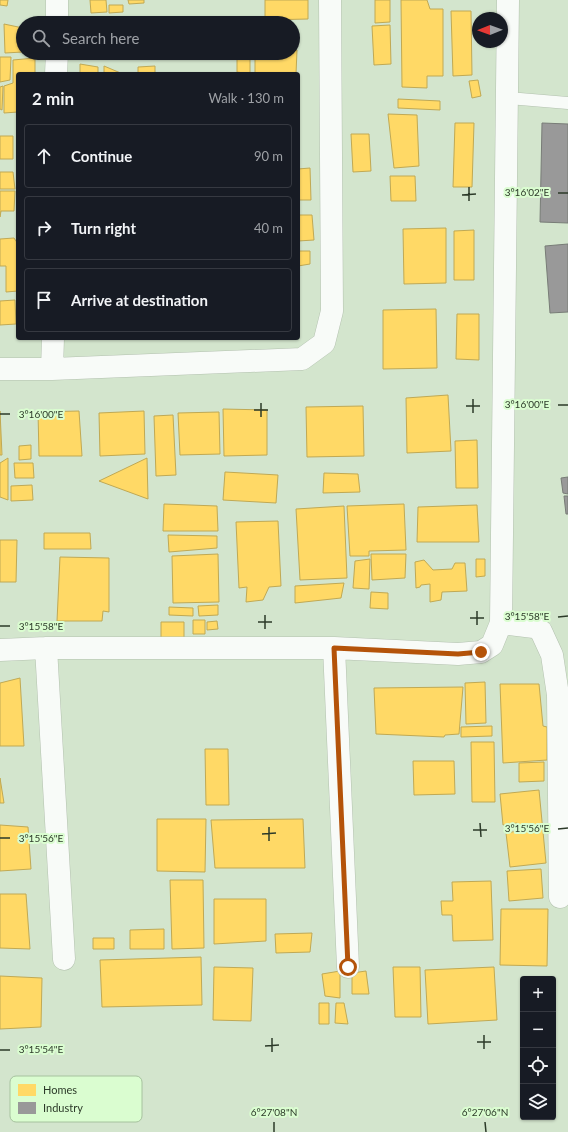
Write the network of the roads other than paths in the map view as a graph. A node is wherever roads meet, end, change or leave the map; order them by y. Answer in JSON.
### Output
{"nodes":[{"id":1,"x":57,"y":0,"type":"edge"},
{"id":2,"x":330,"y":0,"type":"edge"},
{"id":3,"x":508,"y":0,"type":"edge"},
{"id":4,"x":57,"y":16,"type":"edge"},
{"id":5,"x":57,"y":60,"type":"edge"},
{"id":6,"x":56,"y":72,"type":"edge"},
{"id":7,"x":508,"y":98,"type":"junction"},
{"id":8,"x":568,"y":103,"type":"edge"},
{"id":9,"x":53,"y":340,"type":"edge"},
{"id":10,"x":0,"y":369,"type":"edge"},
{"id":11,"x":52,"y":369,"type":"junction"},
{"id":12,"x":501,"y":623,"type":"junction"},
{"id":13,"x":46,"y":648,"type":"junction"},
{"id":14,"x":334,"y":648,"type":"junction"},
{"id":15,"x":0,"y":650,"type":"edge"},
{"id":16,"x":560,"y":897,"type":"dead end"},
{"id":17,"x":64,"y":959,"type":"dead end"},
{"id":18,"x":348,"y":967,"type":"dead end"}],
"edges":[{"from":1,"to":4,"type":"street"},
{"from":2,"to":11,"type":"street"},
{"from":3,"to":7,"type":"street"},
{"from":5,"to":6,"type":"street"},
{"from":7,"to":8,"type":"lane"},
{"from":7,"to":12,"type":"street"},
{"from":9,"to":11,"type":"street"},
{"from":10,"to":11,"type":"street"},
{"from":12,"to":14,"type":"street"},
{"from":12,"to":16,"type":"street"},
{"from":13,"to":14,"type":"street"},
{"from":13,"to":15,"type":"street"},
{"from":13,"to":17,"type":"street"},
{"from":14,"to":18,"type":"street"}]}
